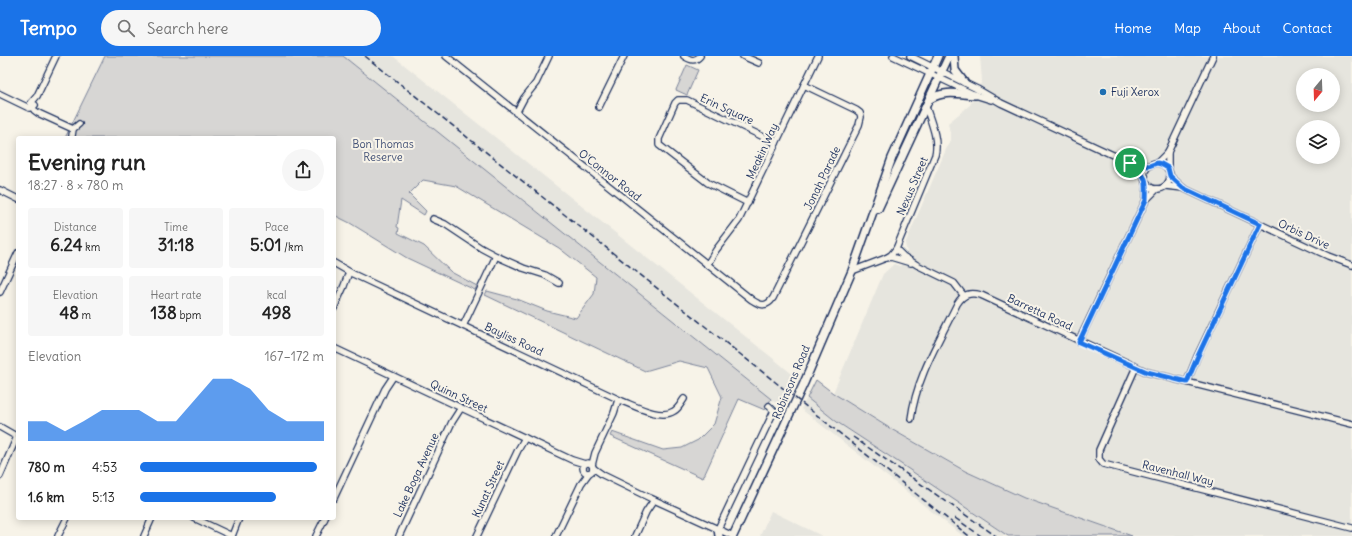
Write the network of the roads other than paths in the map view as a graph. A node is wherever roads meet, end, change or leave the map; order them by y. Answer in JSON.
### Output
{"nodes":[{"id":1,"x":56,"y":56,"type":"edge"},
{"id":2,"x":446,"y":56,"type":"edge"},
{"id":3,"x":549,"y":56,"type":"edge"},
{"id":4,"x":624,"y":56,"type":"edge"},
{"id":5,"x":685,"y":56,"type":"edge"},
{"id":6,"x":690,"y":56,"type":"edge"},
{"id":7,"x":700,"y":56,"type":"edge"},
{"id":8,"x":743,"y":56,"type":"edge"},
{"id":9,"x":818,"y":56,"type":"edge"},
{"id":10,"x":893,"y":56,"type":"edge"},
{"id":11,"x":910,"y":56,"type":"edge"},
{"id":12,"x":938,"y":56,"type":"edge"},
{"id":13,"x":949,"y":56,"type":"edge"},
{"id":14,"x":954,"y":56,"type":"edge"},
{"id":15,"x":1213,"y":56,"type":"edge"},
{"id":16,"x":759,"y":63,"type":"dead end"},
{"id":17,"x":931,"y":70,"type":"junction"},
{"id":18,"x":941,"y":74,"type":"junction"},
{"id":19,"x":964,"y":82,"type":"junction"},
{"id":20,"x":804,"y":85,"type":"junction"},
{"id":21,"x":0,"y":94,"type":"edge"},
{"id":22,"x":975,"y":95,"type":"junction"},
{"id":23,"x":930,"y":99,"type":"junction"},
{"id":24,"x":1001,"y":103,"type":"junction"},
{"id":25,"x":33,"y":106,"type":"junction"},
{"id":26,"x":926,"y":107,"type":"junction"},
{"id":27,"x":599,"y":108,"type":"dead end"},
{"id":28,"x":514,"y":111,"type":"junction"},
{"id":29,"x":79,"y":124,"type":"dead end"},
{"id":30,"x":73,"y":129,"type":"junction"},
{"id":31,"x":72,"y":136,"type":"dead end"},
{"id":32,"x":776,"y":143,"type":"junction"},
{"id":33,"x":1168,"y":152,"type":"junction"},
{"id":34,"x":1130,"y":163,"type":"junction"},
{"id":35,"x":1157,"y":163,"type":"junction"},
{"id":36,"x":1149,"y":166,"type":"junction"},
{"id":37,"x":1168,"y":168,"type":"junction"},
{"id":38,"x":1145,"y":176,"type":"junction"},
{"id":39,"x":1170,"y":176,"type":"junction"},
{"id":40,"x":1147,"y":183,"type":"junction"},
{"id":41,"x":1166,"y":186,"type":"junction"},
{"id":42,"x":1183,"y":188,"type":"junction"},
{"id":43,"x":1157,"y":189,"type":"junction"},
{"id":44,"x":0,"y":190,"type":"edge"},
{"id":45,"x":16,"y":198,"type":"edge"},
{"id":46,"x":1146,"y":200,"type":"junction"},
{"id":47,"x":748,"y":203,"type":"junction"},
{"id":48,"x":433,"y":219,"type":"dead end"},
{"id":49,"x":1260,"y":224,"type":"junction"},
{"id":50,"x":865,"y":236,"type":"junction"},
{"id":51,"x":896,"y":249,"type":"junction"},
{"id":52,"x":496,"y":256,"type":"junction"},
{"id":53,"x":16,"y":257,"type":"edge"},
{"id":54,"x":886,"y":258,"type":"junction"},
{"id":55,"x":336,"y":263,"type":"edge"},
{"id":56,"x":705,"y":263,"type":"junction"},
{"id":57,"x":916,"y":265,"type":"junction"},
{"id":58,"x":1352,"y":265,"type":"edge"},
{"id":59,"x":852,"y":271,"type":"junction"},
{"id":60,"x":351,"y":273,"type":"junction"},
{"id":61,"x":559,"y":283,"type":"dead end"},
{"id":62,"x":0,"y":292,"type":"edge"},
{"id":63,"x":964,"y":296,"type":"junction"},
{"id":64,"x":336,"y":304,"type":"edge"},
{"id":65,"x":765,"y":305,"type":"joint"},
{"id":66,"x":463,"y":326,"type":"junction"},
{"id":67,"x":1079,"y":342,"type":"junction"},
{"id":68,"x":336,"y":348,"type":"edge"},
{"id":69,"x":1136,"y":367,"type":"junction"},
{"id":70,"x":391,"y":376,"type":"junction"},
{"id":71,"x":1187,"y":382,"type":"junction"},
{"id":72,"x":684,"y":399,"type":"dead end"},
{"id":73,"x":620,"y":400,"type":"junction"},
{"id":74,"x":770,"y":406,"type":"dead end"},
{"id":75,"x":459,"y":407,"type":"junction"},
{"id":76,"x":911,"y":419,"type":"dead end"},
{"id":77,"x":1352,"y":424,"type":"edge"},
{"id":78,"x":2,"y":427,"type":"edge"},
{"id":79,"x":16,"y":435,"type":"edge"},
{"id":80,"x":523,"y":438,"type":"junction"},
{"id":81,"x":16,"y":439,"type":"edge"},
{"id":82,"x":588,"y":468,"type":"junction"},
{"id":83,"x":0,"y":476,"type":"edge"},
{"id":84,"x":336,"y":494,"type":"edge"},
{"id":85,"x":652,"y":499,"type":"junction"},
{"id":86,"x":65,"y":520,"type":"edge"},
{"id":87,"x":151,"y":520,"type":"edge"},
{"id":88,"x":198,"y":520,"type":"edge"},
{"id":89,"x":324,"y":520,"type":"edge"},
{"id":90,"x":238,"y":521,"type":"edge"},
{"id":91,"x":1352,"y":528,"type":"edge"},
{"id":92,"x":718,"y":532,"type":"edge"},
{"id":93,"x":58,"y":536,"type":"edge"},
{"id":94,"x":144,"y":536,"type":"edge"},
{"id":95,"x":230,"y":536,"type":"edge"},
{"id":96,"x":316,"y":536,"type":"edge"},
{"id":97,"x":399,"y":536,"type":"edge"},
{"id":98,"x":477,"y":536,"type":"edge"},
{"id":99,"x":556,"y":536,"type":"edge"},
{"id":100,"x":635,"y":536,"type":"edge"},
{"id":101,"x":733,"y":536,"type":"edge"}],
"edges":[{"from":1,"to":25,"type":"street"},
{"from":2,"to":28,"type":"street","name":"O'Connor Road"},
{"from":3,"to":28,"type":"street"},
{"from":4,"to":27,"type":"street"},
{"from":5,"to":6,"type":"street"},
{"from":5,"to":7,"type":"street"},
{"from":8,"to":16,"type":"street"},
{"from":9,"to":20,"type":"street","name":"Meakin Way"},
{"from":10,"to":17,"type":"street"},
{"from":11,"to":17,"type":"street"},
{"from":12,"to":17,"type":"main road","name":"Robinsons Road"},
{"from":13,"to":18,"type":"main road","name":"Robinsons Road"},
{"from":14,"to":19,"type":"main road"},
{"from":15,"to":33,"type":"street"},
{"from":17,"to":18,"type":"street"},
{"from":17,"to":50,"type":"main road","name":"Robinsons Road"},
{"from":18,"to":19,"type":"street"},
{"from":18,"to":22,"type":"street"},
{"from":18,"to":23,"type":"main road","name":"Robinsons Road"},
{"from":19,"to":24,"type":"street"},
{"from":20,"to":32,"type":"street","name":"Meakin Way"},
{"from":20,"to":65,"type":"street","name":"Jonah Parade"},
{"from":21,"to":25,"type":"street"},
{"from":22,"to":23,"type":"main road"},
{"from":22,"to":24,"type":"street"},
{"from":23,"to":26,"type":"main road","name":"Robinsons Road"},
{"from":24,"to":34,"type":"street"},
{"from":25,"to":30,"type":"street"},
{"from":26,"to":50,"type":"main road","name":"Robinsons Road"},
{"from":26,"to":51,"type":"street","name":"Nexus Street"},
{"from":28,"to":56,"type":"street","name":"O'Connor Road"},
{"from":29,"to":30,"type":"street"},
{"from":30,"to":31,"type":"street"},
{"from":32,"to":47,"type":"street","name":"Meakin Way"},
{"from":32,"to":47,"type":"street","name":"Erin Square"},
{"from":33,"to":35,"type":"street"},
{"from":33,"to":37,"type":"street"},
{"from":34,"to":36,"type":"street"},
{"from":34,"to":38,"type":"street"},
{"from":35,"to":36,"type":"street"},
{"from":35,"to":37,"type":"street"},
{"from":36,"to":38,"type":"street"},
{"from":37,"to":39,"type":"street"},
{"from":38,"to":40,"type":"street"},
{"from":39,"to":41,"type":"street"},
{"from":39,"to":42,"type":"street","name":"Orbis Drive"},
{"from":40,"to":43,"type":"street"},
{"from":40,"to":46,"type":"street"},
{"from":41,"to":42,"type":"street","name":"Orbis Drive"},
{"from":41,"to":43,"type":"street"},
{"from":42,"to":49,"type":"street","name":"Orbis Drive"},
{"from":43,"to":46,"type":"street"},
{"from":44,"to":45,"type":"street"},
{"from":46,"to":67,"type":"street"},
{"from":47,"to":56,"type":"street","name":"Meakin Way"},
{"from":48,"to":52,"type":"street"},
{"from":49,"to":58,"type":"street","name":"Orbis Drive"},
{"from":49,"to":71,"type":"street"},
{"from":50,"to":59,"type":"main road","name":"Robinsons Road"},
{"from":51,"to":54,"type":"street","name":"Nexus Street"},
{"from":51,"to":57,"type":"street"},
{"from":52,"to":61,"type":"street"},
{"from":52,"to":66,"type":"street"},
{"from":53,"to":62,"type":"street"},
{"from":54,"to":57,"type":"street"},
{"from":54,"to":59,"type":"street","name":"Nexus Street"},
{"from":55,"to":60,"type":"street","name":"Bayliss Road"},
{"from":56,"to":65,"type":"street","name":"O'Connor Road"},
{"from":57,"to":63,"type":"street"},
{"from":59,"to":101,"type":"main road","name":"Robinsons Road"},
{"from":60,"to":64,"type":"street"},
{"from":60,"to":66,"type":"street","name":"Bayliss Road"},
{"from":63,"to":67,"type":"street","name":"Barretta Road"},
{"from":63,"to":76,"type":"street"},
{"from":66,"to":73,"type":"street","name":"Bayliss Road"},
{"from":67,"to":69,"type":"street","name":"Barretta Road"},
{"from":68,"to":70,"type":"street","name":"Quinn Street"},
{"from":69,"to":71,"type":"street","name":"Barretta Road"},
{"from":69,"to":91,"type":"street","name":"Ravenhall Way"},
{"from":70,"to":75,"type":"street","name":"Quinn Street"},
{"from":70,"to":84,"type":"street"},
{"from":71,"to":77,"type":"street","name":"Barretta Road"},
{"from":72,"to":73,"type":"street","name":"Bayliss Road"},
{"from":73,"to":82,"type":"street"},
{"from":74,"to":92,"type":"street","name":"Robinsons Road"},
{"from":75,"to":80,"type":"street","name":"Quinn Street"},
{"from":75,"to":97,"type":"street","name":"Lake Boga Avenue"},
{"from":78,"to":79,"type":"street"},
{"from":80,"to":82,"type":"street","name":"Quinn Street"},
{"from":80,"to":98,"type":"street","name":"Kunat Street"},
{"from":81,"to":83,"type":"street"},
{"from":82,"to":85,"type":"street","name":"Quinn Street"},
{"from":82,"to":99,"type":"street"},
{"from":85,"to":92,"type":"street","name":"Quinn Street"},
{"from":85,"to":100,"type":"street"},
{"from":86,"to":93,"type":"street"},
{"from":87,"to":94,"type":"street"},
{"from":88,"to":95,"type":"street"},
{"from":89,"to":96,"type":"street"},
{"from":90,"to":95,"type":"street"},
{"from":92,"to":101,"type":"street","name":"Quinn Street"}]}
